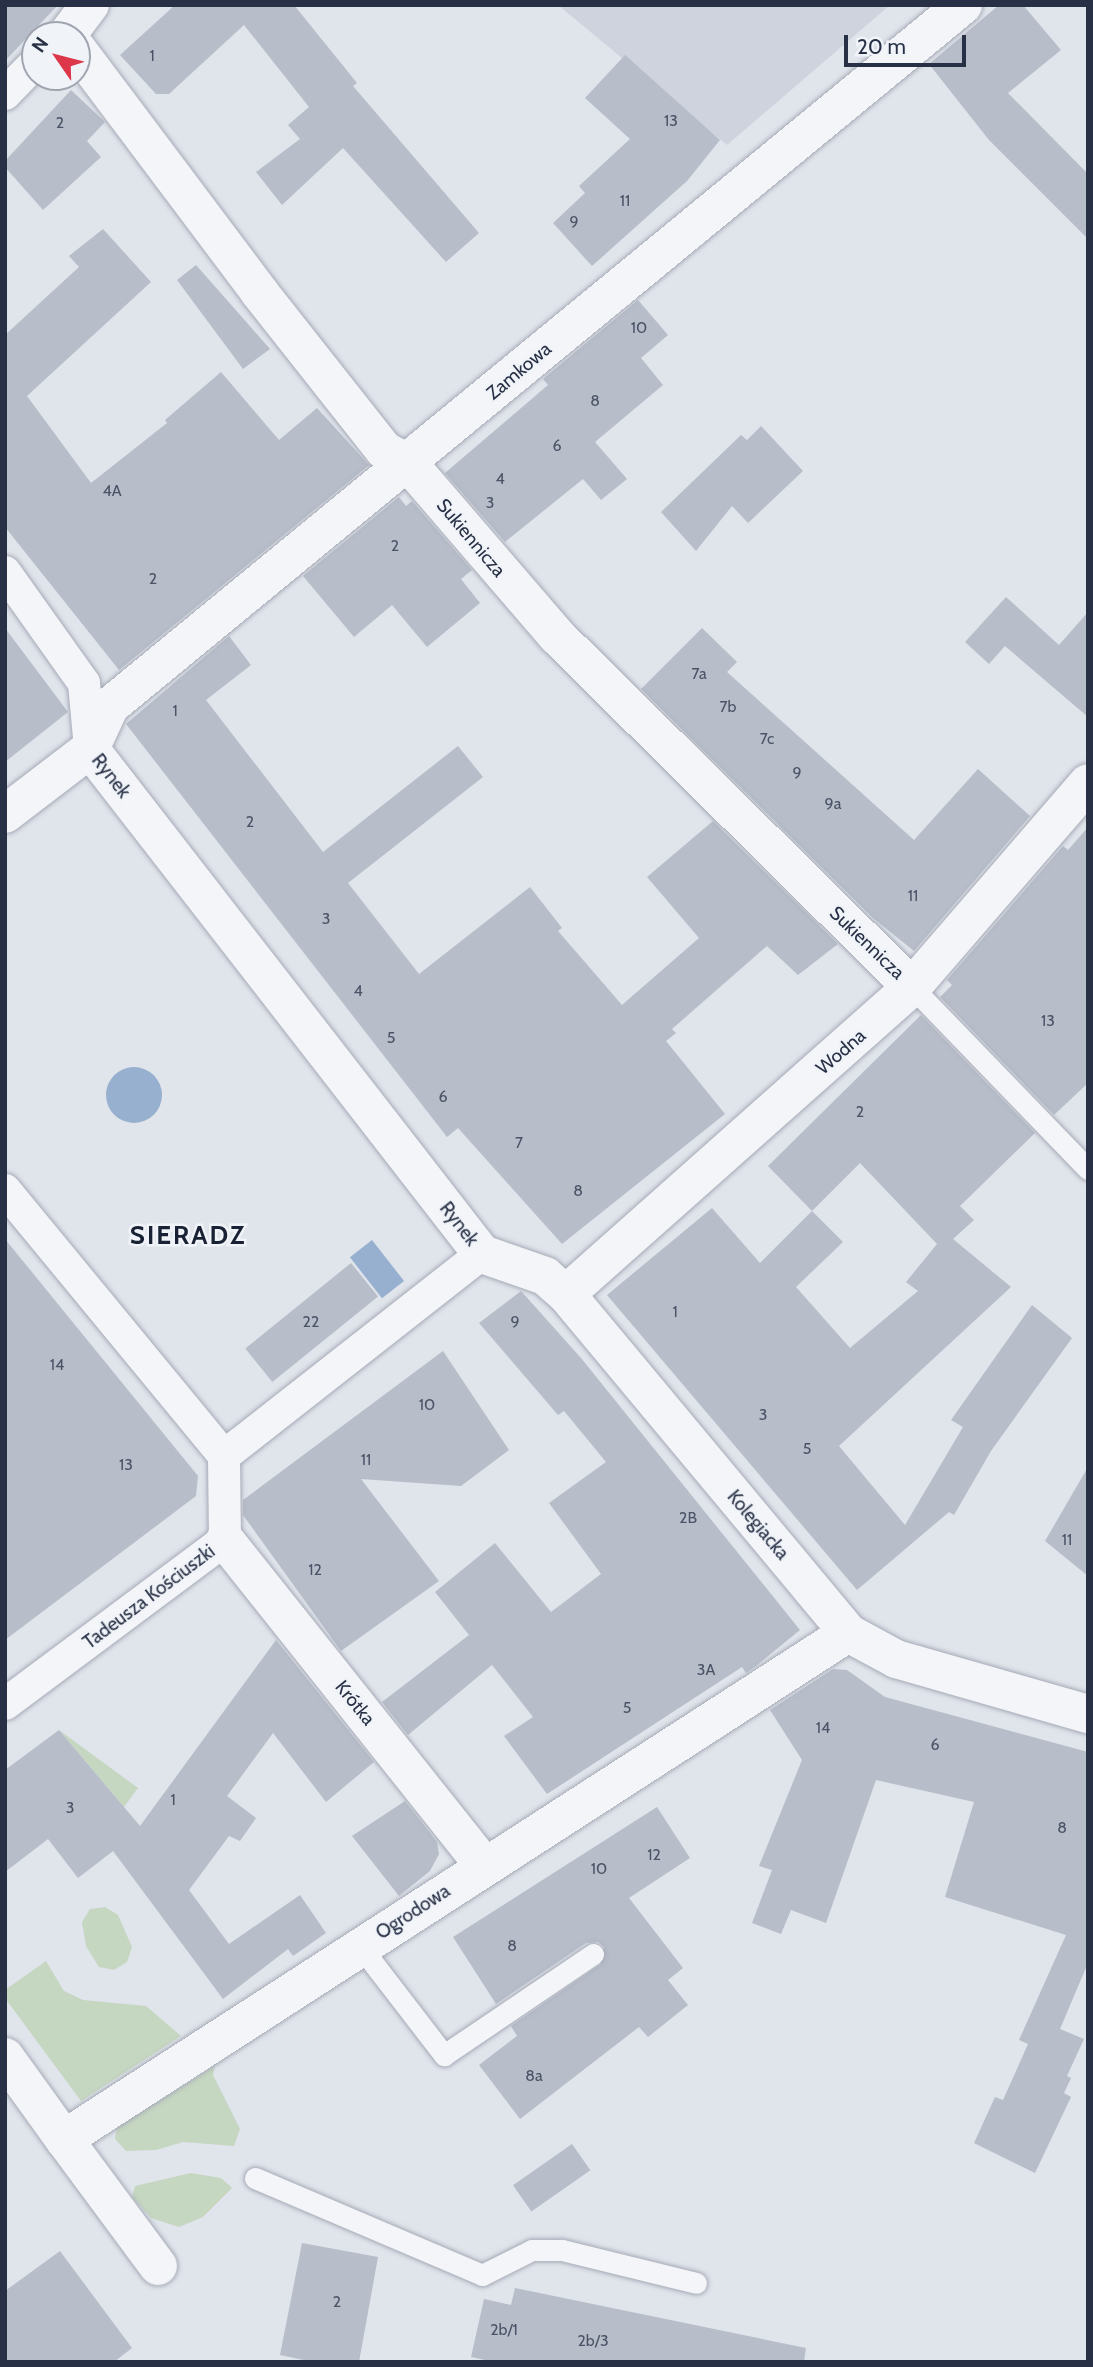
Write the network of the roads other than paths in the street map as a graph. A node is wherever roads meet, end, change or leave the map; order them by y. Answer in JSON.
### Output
{"nodes":[{"id":1,"x":963,"y":5,"type":"edge"},
{"id":2,"x":91,"y":57,"type":"edge"},
{"id":3,"x":21,"y":77,"type":"edge"},
{"id":4,"x":5,"y":94,"type":"edge"},
{"id":5,"x":409,"y":464,"type":"junction"},
{"id":6,"x":5,"y":572,"type":"edge"},
{"id":7,"x":90,"y":749,"type":"junction"},
{"id":8,"x":1088,"y":783,"type":"edge"},
{"id":9,"x":5,"y":814,"type":"edge"},
{"id":10,"x":912,"y":987,"type":"junction"},
{"id":11,"x":1088,"y":1168,"type":"edge"},
{"id":12,"x":5,"y":1190,"type":"edge"},
{"id":13,"x":482,"y":1254,"type":"junction"},
{"id":14,"x":566,"y":1294,"type":"junction"},
{"id":15,"x":224,"y":1456,"type":"junction"},
{"id":16,"x":225,"y":1540,"type":"junction"},
{"id":17,"x":848,"y":1633,"type":"junction"},
{"id":18,"x":5,"y":1704,"type":"edge"},
{"id":19,"x":1088,"y":1714,"type":"edge"},
{"id":20,"x":484,"y":1866,"type":"junction"},
{"id":21,"x":360,"y":1946,"type":"junction"},
{"id":22,"x":593,"y":1954,"type":"dead end"},
{"id":23,"x":5,"y":2057,"type":"edge"},
{"id":24,"x":65,"y":2139,"type":"junction"},
{"id":25,"x":255,"y":2178,"type":"dead end"},
{"id":26,"x":158,"y":2266,"type":"dead end"},
{"id":27,"x":696,"y":2283,"type":"dead end"}],
"edges":[{"from":1,"to":5,"type":"street","name":"Zamkowa"},
{"from":2,"to":5,"type":"street","name":"Sukiennicza"},
{"from":3,"to":4,"type":"street"},
{"from":5,"to":7,"type":"street","name":"Zamkowa"},
{"from":5,"to":10,"type":"street","name":"Sukiennicza"},
{"from":6,"to":7,"type":"street"},
{"from":7,"to":9,"type":"street","name":"Rynek"},
{"from":7,"to":13,"type":"street","name":"Rynek"},
{"from":8,"to":10,"type":"street","name":"Wodna"},
{"from":10,"to":11,"type":"lane"},
{"from":10,"to":14,"type":"street","name":"Wodna"},
{"from":12,"to":15,"type":"street"},
{"from":13,"to":14,"type":"street","name":"Kolegiacka"},
{"from":13,"to":15,"type":"street","name":"Rynek"},
{"from":14,"to":17,"type":"street","name":"Kolegiacka"},
{"from":15,"to":16,"type":"street","name":"Tadeusza Kościuszki"},
{"from":16,"to":18,"type":"street","name":"Tadeusza Kościuszki"},
{"from":16,"to":20,"type":"street","name":"Krótka"},
{"from":17,"to":19,"type":"street","name":"Kolegiacka"},
{"from":17,"to":20,"type":"street","name":"Ogrodowa"},
{"from":20,"to":21,"type":"street","name":"Ogrodowa"},
{"from":21,"to":22,"type":"lane"},
{"from":21,"to":24,"type":"street","name":"Ogrodowa"},
{"from":23,"to":24,"type":"street"},
{"from":24,"to":26,"type":"street"},
{"from":25,"to":27,"type":"lane"}]}
